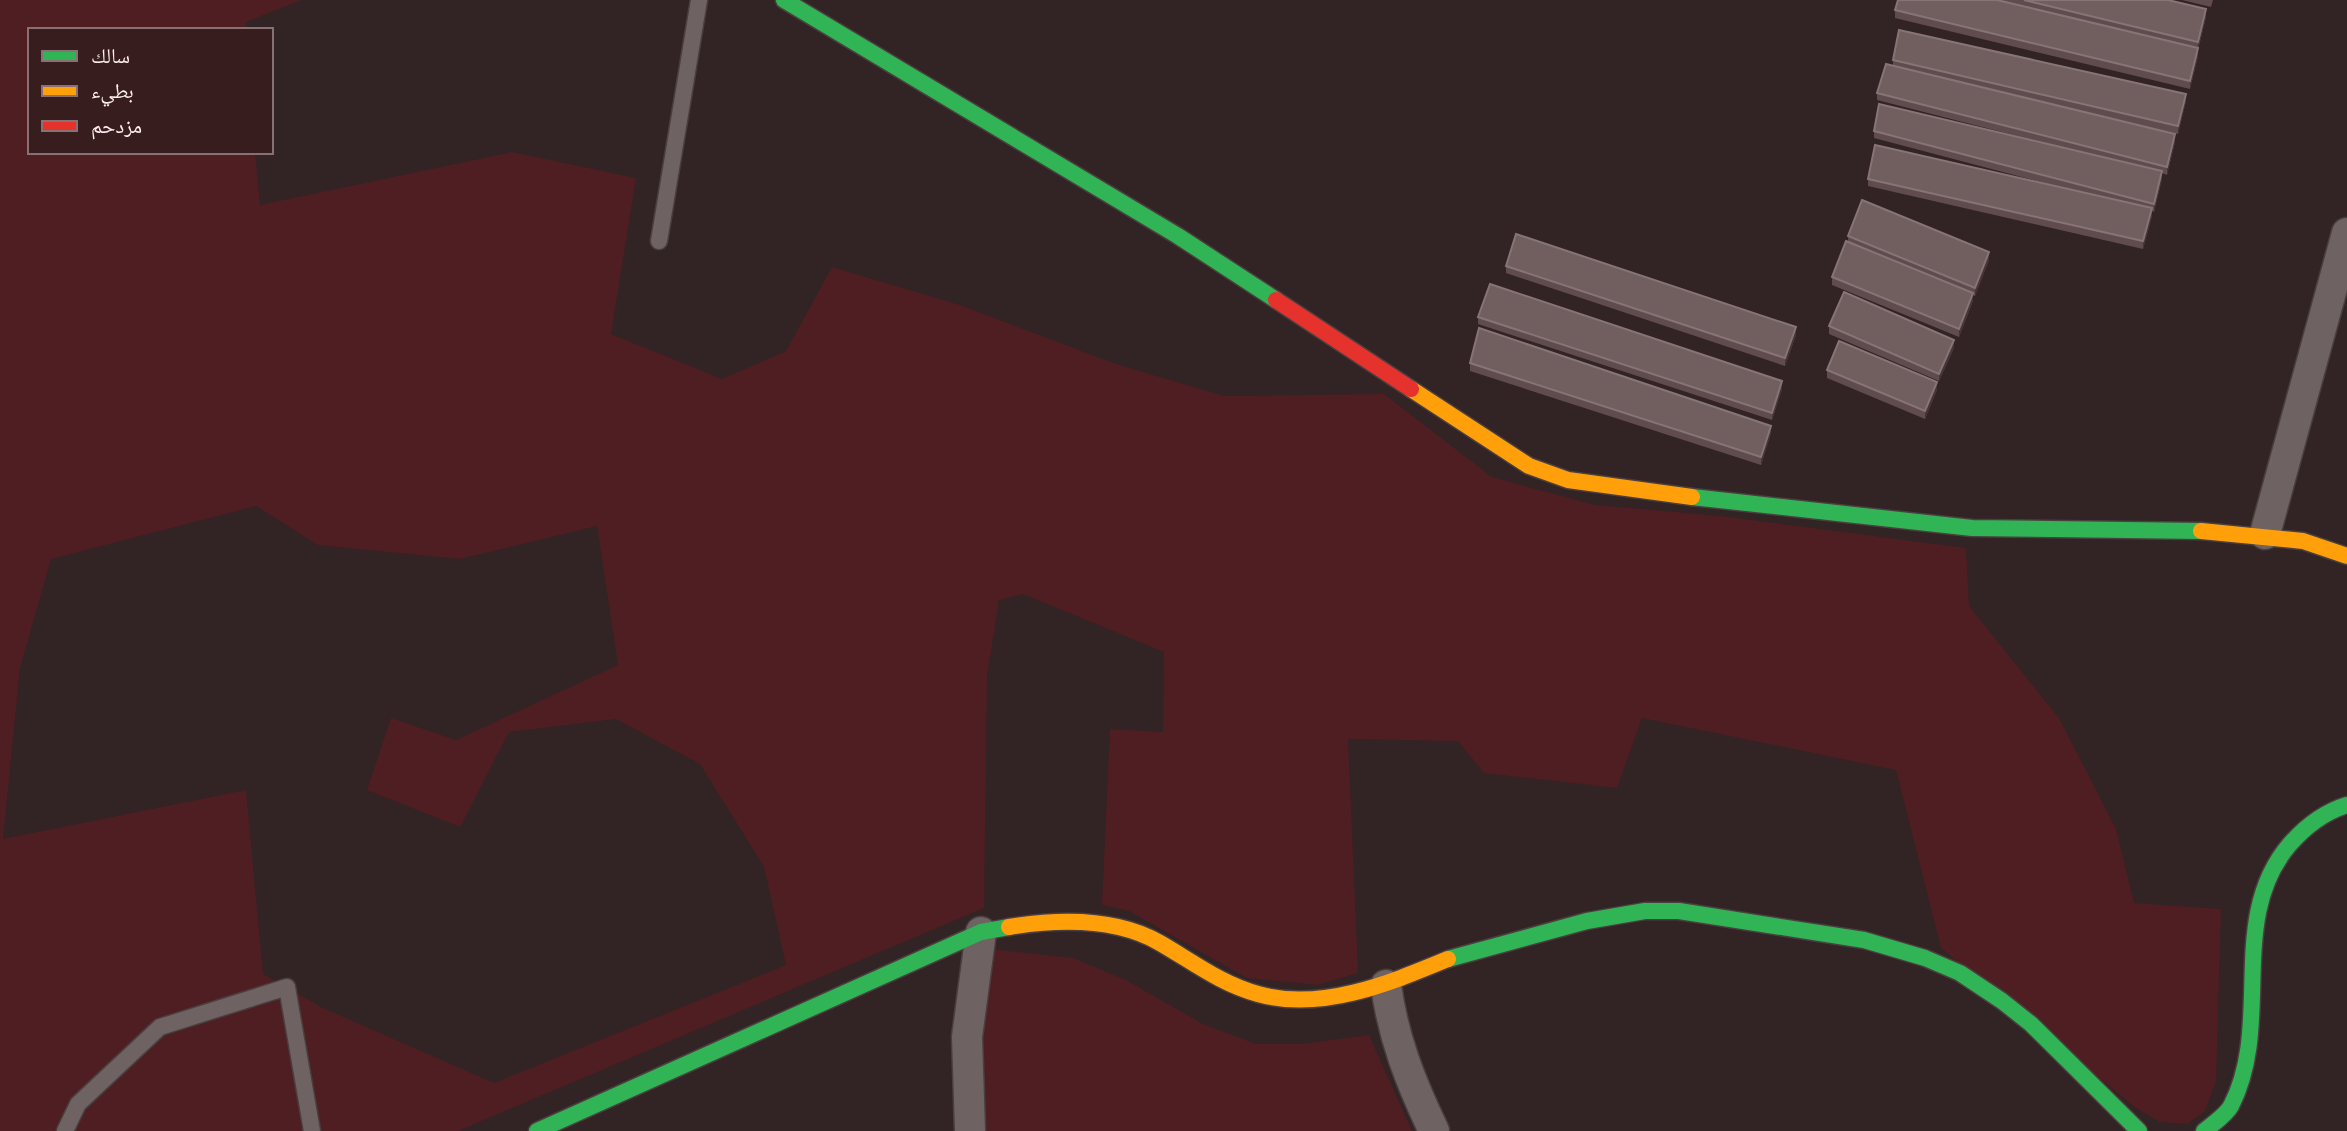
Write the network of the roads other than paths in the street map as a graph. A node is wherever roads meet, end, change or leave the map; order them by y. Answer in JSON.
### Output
{"nodes":[{"id":1,"x":699,"y":0,"type":"edge"},
{"id":2,"x":785,"y":0,"type":"edge"},
{"id":3,"x":2347,"y":233,"type":"edge"},
{"id":4,"x":659,"y":241,"type":"dead end"},
{"id":5,"x":2265,"y":534,"type":"junction"},
{"id":6,"x":2347,"y":556,"type":"edge"},
{"id":7,"x":2347,"y":805,"type":"edge"},
{"id":8,"x":981,"y":932,"type":"junction"},
{"id":9,"x":1386,"y":985,"type":"junction"},
{"id":10,"x":65,"y":1131,"type":"edge"},
{"id":11,"x":312,"y":1131,"type":"edge"},
{"id":12,"x":537,"y":1131,"type":"edge"},
{"id":13,"x":970,"y":1131,"type":"edge"},
{"id":14,"x":1434,"y":1131,"type":"edge"},
{"id":15,"x":2139,"y":1131,"type":"edge"},
{"id":16,"x":2204,"y":1131,"type":"edge"}],
"edges":[{"from":1,"to":4,"type":"lane"},
{"from":2,"to":5,"type":"main road"},
{"from":3,"to":5,"type":"street"},
{"from":5,"to":6,"type":"main road"},
{"from":7,"to":16,"type":"main road"},
{"from":8,"to":9,"type":"main road"},
{"from":8,"to":12,"type":"main road"},
{"from":8,"to":13,"type":"street"},
{"from":9,"to":14,"type":"street"},
{"from":9,"to":15,"type":"main road"},
{"from":10,"to":11,"type":"lane"}]}
